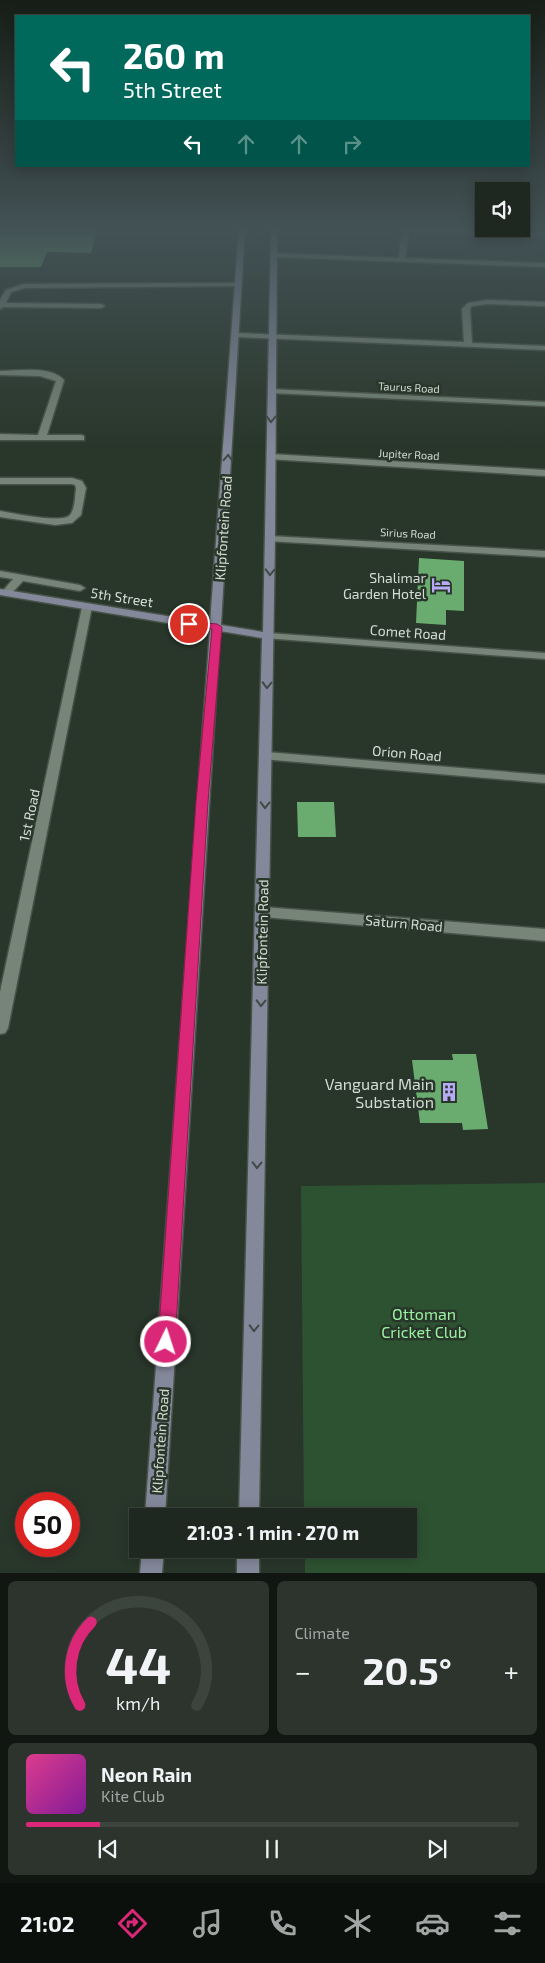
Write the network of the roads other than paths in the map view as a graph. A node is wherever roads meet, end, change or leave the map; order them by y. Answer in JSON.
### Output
{"nodes":[{"id":1,"x":238,"y":301,"type":"edge"},
{"id":2,"x":273,"y":301,"type":"edge"},
{"id":3,"x":1,"y":302,"type":"edge"},
{"id":4,"x":545,"y":304,"type":"edge"},
{"id":5,"x":101,"y":306,"type":"dead end"},
{"id":6,"x":236,"y":335,"type":"junction"},
{"id":7,"x":273,"y":336,"type":"junction"},
{"id":8,"x":468,"y":344,"type":"junction"},
{"id":9,"x":545,"y":348,"type":"edge"},
{"id":10,"x":0,"y":374,"type":"edge"},
{"id":11,"x":272,"y":391,"type":"junction"},
{"id":12,"x":545,"y":404,"type":"edge"},
{"id":13,"x":0,"y":437,"type":"edge"},
{"id":14,"x":42,"y":437,"type":"junction"},
{"id":15,"x":81,"y":438,"type":"dead end"},
{"id":16,"x":271,"y":458,"type":"junction"},
{"id":17,"x":545,"y":473,"type":"edge"},
{"id":18,"x":0,"y":481,"type":"edge"},
{"id":19,"x":0,"y":514,"type":"edge"},
{"id":20,"x":270,"y":539,"type":"junction"},
{"id":21,"x":545,"y":554,"type":"edge"},
{"id":22,"x":0,"y":574,"type":"edge"},
{"id":23,"x":20,"y":578,"type":"junction"},
{"id":24,"x":80,"y":588,"type":"dead end"},
{"id":25,"x":3,"y":593,"type":"edge"},
{"id":26,"x":87,"y":607,"type":"junction"},
{"id":27,"x":217,"y":627,"type":"junction"},
{"id":28,"x":268,"y":636,"type":"junction"},
{"id":29,"x":545,"y":656,"type":"edge"},
{"id":30,"x":266,"y":756,"type":"junction"},
{"id":31,"x":545,"y":779,"type":"edge"},
{"id":32,"x":263,"y":912,"type":"junction"},
{"id":33,"x":545,"y":935,"type":"edge"},
{"id":34,"x":0,"y":1028,"type":"edge"},
{"id":35,"x":156,"y":1508,"type":"edge"},
{"id":36,"x":249,"y":1508,"type":"edge"},
{"id":37,"x":152,"y":1558,"type":"edge"},
{"id":38,"x":248,"y":1558,"type":"edge"},
{"id":39,"x":151,"y":1573,"type":"edge"},
{"id":40,"x":248,"y":1573,"type":"edge"}],
"edges":[{"from":1,"to":6,"type":"main road","name":"Klipfontein Road"},
{"from":2,"to":7,"type":"main road","name":"Klipfontein Road"},
{"from":3,"to":5,"type":"street"},
{"from":4,"to":8,"type":"street"},
{"from":6,"to":7,"type":"street"},
{"from":27,"to":6,"type":"main road","name":"Klipfontein Road","one_way":true},
{"from":7,"to":8,"type":"street"},
{"from":7,"to":11,"type":"main road","name":"Klipfontein Road"},
{"from":8,"to":9,"type":"street"},
{"from":10,"to":14,"type":"street"},
{"from":11,"to":12,"type":"street","name":"Taurus Road"},
{"from":11,"to":16,"type":"main road","name":"Klipfontein Road","one_way":true},
{"from":13,"to":14,"type":"street"},
{"from":14,"to":15,"type":"street"},
{"from":16,"to":17,"type":"street","name":"Jupiter Road"},
{"from":16,"to":20,"type":"main road","name":"Klipfontein Road"},
{"from":18,"to":19,"type":"street"},
{"from":20,"to":21,"type":"street","name":"Sirius Road"},
{"from":20,"to":28,"type":"main road","name":"Klipfontein Road","one_way":true},
{"from":22,"to":23,"type":"street"},
{"from":23,"to":24,"type":"street"},
{"from":23,"to":25,"type":"street"},
{"from":25,"to":26,"type":"main road","name":"5th Street"},
{"from":26,"to":27,"type":"main road","name":"5th Street"},
{"from":26,"to":34,"type":"street","name":"1st Road"},
{"from":27,"to":28,"type":"main road","name":"5th Street"},
{"from":27,"to":35,"type":"main road","name":"Klipfontein Road"},
{"from":28,"to":29,"type":"street","name":"Comet Road"},
{"from":28,"to":30,"type":"main road","name":"Klipfontein Road","one_way":true},
{"from":30,"to":31,"type":"street","name":"Orion Road"},
{"from":30,"to":32,"type":"main road","name":"Klipfontein Road","one_way":true},
{"from":32,"to":33,"type":"street","name":"Saturn Road"},
{"from":32,"to":36,"type":"main road","name":"Klipfontein Road","one_way":true},
{"from":37,"to":39,"type":"main road"},
{"from":38,"to":40,"type":"main road"}]}
